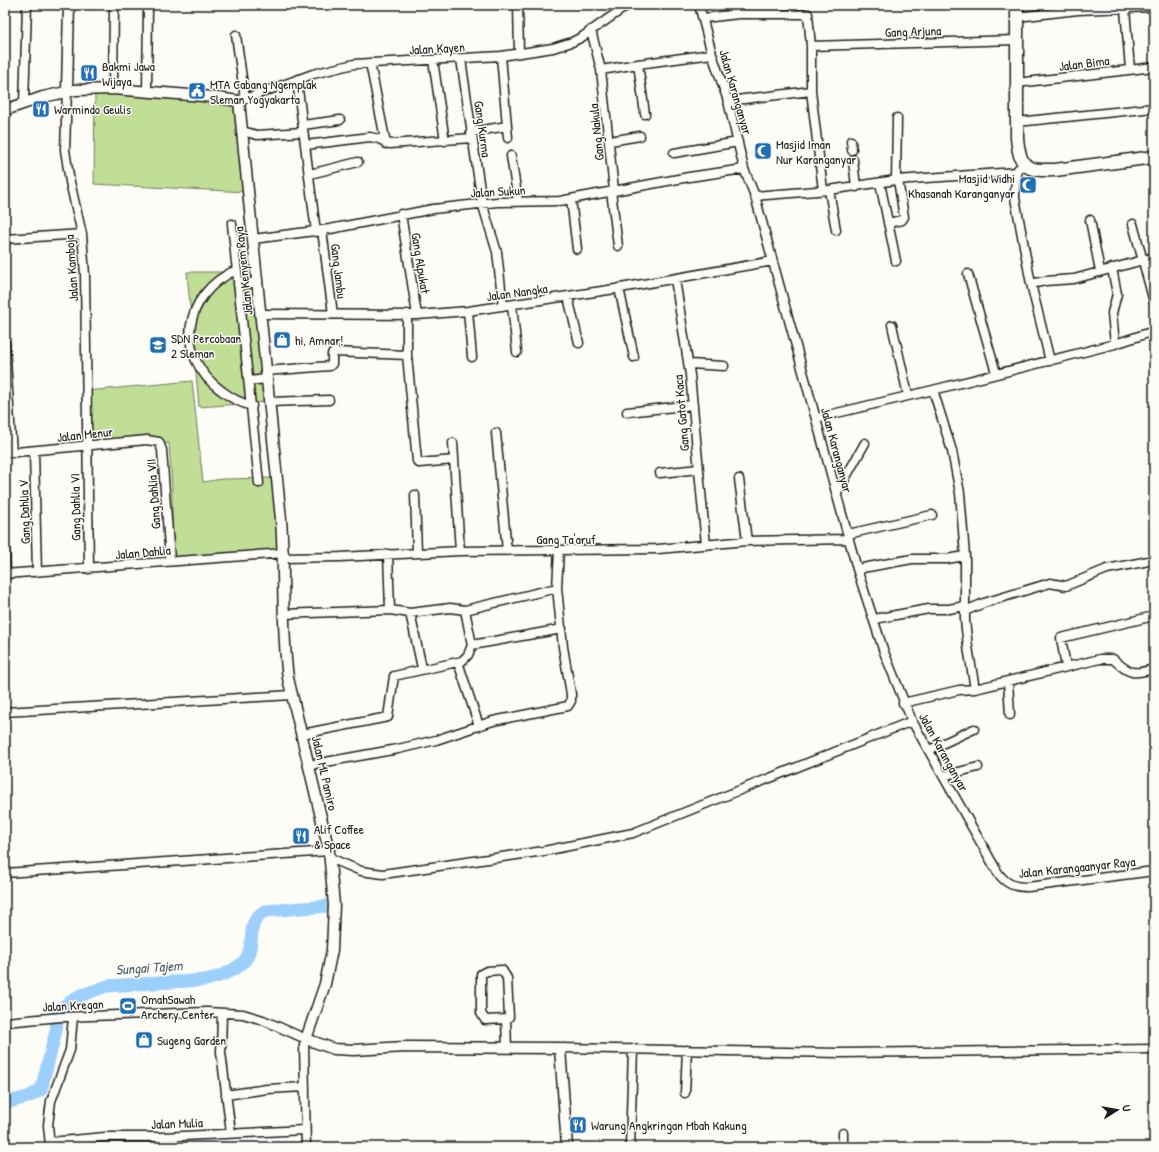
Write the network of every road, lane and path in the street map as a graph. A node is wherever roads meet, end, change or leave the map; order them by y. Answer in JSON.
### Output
{"nodes":[{"id":1,"x":27,"y":5,"type":"edge"},
{"id":2,"x":68,"y":5,"type":"edge"},
{"id":3,"x":114,"y":5,"type":"edge"},
{"id":4,"x":148,"y":5,"type":"edge"},
{"id":5,"x":518,"y":5,"type":"edge"},
{"id":6,"x":628,"y":5,"type":"edge"},
{"id":7,"x":699,"y":5,"type":"edge"},
{"id":8,"x":738,"y":5,"type":"edge"},
{"id":9,"x":1110,"y":7,"type":"edge"},
{"id":10,"x":1154,"y":7,"type":"edge"},
{"id":11,"x":1078,"y":8,"type":"edge"},
{"id":12,"x":1125,"y":9,"type":"junction"},
{"id":13,"x":1017,"y":11,"type":"edge"},
{"id":14,"x":739,"y":14,"type":"junction"},
{"id":15,"x":704,"y":18,"type":"junction"},
{"id":16,"x":591,"y":30,"type":"junction"},
{"id":17,"x":236,"y":35,"type":"dead end"},
{"id":18,"x":1017,"y":40,"type":"junction"},
{"id":19,"x":811,"y":46,"type":"junction"},
{"id":20,"x":519,"y":53,"type":"junction"},
{"id":21,"x":712,"y":54,"type":"junction"},
{"id":22,"x":501,"y":56,"type":"junction"},
{"id":23,"x":461,"y":58,"type":"junction"},
{"id":24,"x":434,"y":60,"type":"junction"},
{"id":25,"x":370,"y":63,"type":"junction"},
{"id":26,"x":638,"y":64,"type":"junction"},
{"id":27,"x":1154,"y":67,"type":"edge"},
{"id":28,"x":1130,"y":69,"type":"junction"},
{"id":29,"x":601,"y":70,"type":"junction"},
{"id":30,"x":297,"y":81,"type":"junction"},
{"id":31,"x":1017,"y":83,"type":"junction"},
{"id":32,"x":113,"y":89,"type":"junction"},
{"id":33,"x":67,"y":90,"type":"junction"},
{"id":34,"x":811,"y":91,"type":"junction"},
{"id":35,"x":147,"y":92,"type":"junction"},
{"id":36,"x":242,"y":100,"type":"junction"},
{"id":37,"x":728,"y":101,"type":"junction"},
{"id":38,"x":24,"y":104,"type":"junction"},
{"id":39,"x":1154,"y":108,"type":"edge"},
{"id":40,"x":5,"y":110,"type":"edge"},
{"id":41,"x":645,"y":114,"type":"dead end"},
{"id":42,"x":897,"y":118,"type":"dead end"},
{"id":43,"x":340,"y":120,"type":"dead end"},
{"id":44,"x":1017,"y":122,"type":"junction"},
{"id":45,"x":507,"y":126,"type":"junction"},
{"id":46,"x":303,"y":129,"type":"junction"},
{"id":47,"x":242,"y":131,"type":"junction"},
{"id":48,"x":472,"y":135,"type":"junction"},
{"id":49,"x":640,"y":136,"type":"dead end"},
{"id":50,"x":508,"y":138,"type":"dead end"},
{"id":51,"x":851,"y":140,"type":"dead end"},
{"id":52,"x":445,"y":141,"type":"junction"},
{"id":53,"x":610,"y":141,"type":"junction"},
{"id":54,"x":738,"y":142,"type":"junction"},
{"id":55,"x":386,"y":144,"type":"junction"},
{"id":56,"x":306,"y":145,"type":"junction"},
{"id":57,"x":852,"y":150,"type":"dead end"},
{"id":58,"x":674,"y":153,"type":"dead end"},
{"id":59,"x":511,"y":156,"type":"dead end"},
{"id":60,"x":1154,"y":157,"type":"edge"},
{"id":61,"x":853,"y":160,"type":"dead end"},
{"id":62,"x":1022,"y":161,"type":"junction"},
{"id":63,"x":358,"y":162,"type":"dead end"},
{"id":64,"x":744,"y":169,"type":"junction"},
{"id":65,"x":1017,"y":172,"type":"junction"},
{"id":66,"x":310,"y":174,"type":"junction"},
{"id":67,"x":897,"y":180,"type":"junction"},
{"id":68,"x":880,"y":183,"type":"junction"},
{"id":69,"x":856,"y":187,"type":"junction"},
{"id":70,"x":613,"y":190,"type":"junction"},
{"id":71,"x":826,"y":190,"type":"junction"},
{"id":72,"x":755,"y":196,"type":"junction"},
{"id":73,"x":571,"y":199,"type":"junction"},
{"id":74,"x":518,"y":201,"type":"junction"},
{"id":75,"x":482,"y":203,"type":"junction"},
{"id":76,"x":401,"y":214,"type":"junction"},
{"id":77,"x":1090,"y":220,"type":"dead end"},
{"id":78,"x":888,"y":223,"type":"junction"},
{"id":79,"x":232,"y":224,"type":"dead end"},
{"id":80,"x":1133,"y":224,"type":"dead end"},
{"id":81,"x":836,"y":230,"type":"dead end"},
{"id":82,"x":319,"y":231,"type":"junction"},
{"id":83,"x":82,"y":234,"type":"junction"},
{"id":84,"x":5,"y":239,"type":"edge"},
{"id":85,"x":253,"y":239,"type":"junction"},
{"id":86,"x":618,"y":246,"type":"dead end"},
{"id":87,"x":578,"y":249,"type":"dead end"},
{"id":88,"x":1154,"y":257,"type":"edge"},
{"id":89,"x":1142,"y":260,"type":"junction"},
{"id":90,"x":773,"y":261,"type":"junction"},
{"id":91,"x":896,"y":262,"type":"dead end"},
{"id":92,"x":1112,"y":268,"type":"junction"},
{"id":93,"x":236,"y":270,"type":"junction"},
{"id":94,"x":1100,"y":271,"type":"junction"},
{"id":95,"x":968,"y":274,"type":"dead end"},
{"id":96,"x":675,"y":279,"type":"junction"},
{"id":97,"x":257,"y":282,"type":"junction"},
{"id":98,"x":1031,"y":284,"type":"junction"},
{"id":99,"x":238,"y":285,"type":"junction"},
{"id":100,"x":620,"y":288,"type":"junction"},
{"id":101,"x":568,"y":296,"type":"junction"},
{"id":102,"x":1154,"y":302,"type":"edge"},
{"id":103,"x":508,"y":306,"type":"junction"},
{"id":104,"x":468,"y":311,"type":"junction"},
{"id":105,"x":261,"y":314,"type":"junction"},
{"id":106,"x":333,"y":314,"type":"junction"},
{"id":107,"x":407,"y":314,"type":"junction"},
{"id":108,"x":417,"y":315,"type":"junction"},
{"id":109,"x":892,"y":325,"type":"dead end"},
{"id":110,"x":1154,"y":331,"type":"edge"},
{"id":111,"x":5,"y":343,"type":"edge"},
{"id":112,"x":579,"y":343,"type":"dead end"},
{"id":113,"x":1115,"y":344,"type":"junction"},
{"id":114,"x":517,"y":352,"type":"dead end"},
{"id":115,"x":407,"y":355,"type":"junction"},
{"id":116,"x":472,"y":357,"type":"dead end"},
{"id":117,"x":634,"y":357,"type":"dead end"},
{"id":118,"x":1050,"y":360,"type":"junction"},
{"id":119,"x":689,"y":364,"type":"junction"},
{"id":120,"x":724,"y":366,"type":"dead end"},
{"id":121,"x":996,"y":374,"type":"junction"},
{"id":122,"x":266,"y":375,"type":"junction"},
{"id":123,"x":249,"y":381,"type":"junction"},
{"id":124,"x":933,"y":390,"type":"junction"},
{"id":125,"x":908,"y":395,"type":"junction"},
{"id":126,"x":329,"y":400,"type":"dead end"},
{"id":127,"x":269,"y":402,"type":"junction"},
{"id":128,"x":693,"y":405,"type":"junction"},
{"id":129,"x":252,"y":406,"type":"junction"},
{"id":130,"x":7,"y":412,"type":"edge"},
{"id":131,"x":628,"y":412,"type":"dead end"},
{"id":132,"x":816,"y":418,"type":"junction"},
{"id":133,"x":496,"y":433,"type":"dead end"},
{"id":134,"x":453,"y":443,"type":"dead end"},
{"id":135,"x":865,"y":443,"type":"dead end"},
{"id":136,"x":86,"y":446,"type":"junction"},
{"id":137,"x":162,"y":450,"type":"joint"},
{"id":138,"x":34,"y":452,"type":"junction"},
{"id":139,"x":9,"y":453,"type":"edge"},
{"id":140,"x":454,"y":460,"type":"junction"},
{"id":141,"x":699,"y":469,"type":"junction"},
{"id":142,"x":660,"y":473,"type":"dead end"},
{"id":143,"x":739,"y":479,"type":"dead end"},
{"id":144,"x":259,"y":483,"type":"dead end"},
{"id":145,"x":837,"y":494,"type":"junction"},
{"id":146,"x":415,"y":496,"type":"dead end"},
{"id":147,"x":932,"y":515,"type":"dead end"},
{"id":148,"x":848,"y":536,"type":"junction"},
{"id":149,"x":747,"y":541,"type":"junction"},
{"id":150,"x":706,"y":545,"type":"junction"},
{"id":151,"x":5,"y":549,"type":"edge"},
{"id":152,"x":559,"y":550,"type":"junction"},
{"id":153,"x":460,"y":551,"type":"junction"},
{"id":154,"x":507,"y":551,"type":"junction"},
{"id":155,"x":417,"y":552,"type":"junction"},
{"id":156,"x":388,"y":554,"type":"junction"},
{"id":157,"x":283,"y":556,"type":"junction"},
{"id":158,"x":965,"y":556,"type":"junction"},
{"id":159,"x":1154,"y":560,"type":"edge"},
{"id":160,"x":170,"y":561,"type":"junction"},
{"id":161,"x":89,"y":568,"type":"junction"},
{"id":162,"x":857,"y":569,"type":"junction"},
{"id":163,"x":37,"y":572,"type":"junction"},
{"id":164,"x":6,"y":574,"type":"edge"},
{"id":165,"x":557,"y":588,"type":"junction"},
{"id":166,"x":965,"y":608,"type":"junction"},
{"id":167,"x":390,"y":610,"type":"junction"},
{"id":168,"x":466,"y":610,"type":"junction"},
{"id":169,"x":410,"y":613,"type":"junction"},
{"id":170,"x":283,"y":614,"type":"junction"},
{"id":171,"x":1154,"y":616,"type":"edge"},
{"id":172,"x":874,"y":619,"type":"junction"},
{"id":173,"x":562,"y":629,"type":"junction"},
{"id":174,"x":472,"y":645,"type":"junction"},
{"id":175,"x":458,"y":662,"type":"junction"},
{"id":176,"x":1066,"y":667,"type":"junction"},
{"id":177,"x":422,"y":668,"type":"junction"},
{"id":178,"x":1154,"y":669,"type":"edge"},
{"id":179,"x":1008,"y":681,"type":"junction"},
{"id":180,"x":975,"y":689,"type":"junction"},
{"id":181,"x":292,"y":695,"type":"junction"},
{"id":182,"x":903,"y":703,"type":"junction"},
{"id":183,"x":5,"y":712,"type":"edge"},
{"id":184,"x":1010,"y":715,"type":"dead end"},
{"id":185,"x":912,"y":721,"type":"junction"},
{"id":186,"x":479,"y":726,"type":"junction"},
{"id":187,"x":974,"y":729,"type":"dead end"},
{"id":188,"x":302,"y":734,"type":"junction"},
{"id":189,"x":929,"y":750,"type":"junction"},
{"id":190,"x":309,"y":765,"type":"junction"},
{"id":191,"x":978,"y":767,"type":"dead end"},
{"id":192,"x":943,"y":776,"type":"junction"},
{"id":193,"x":330,"y":855,"type":"junction"},
{"id":194,"x":1154,"y":871,"type":"edge"},
{"id":195,"x":5,"y":873,"type":"edge"},
{"id":196,"x":1004,"y":881,"type":"joint"},
{"id":197,"x":222,"y":1013,"type":"junction"},
{"id":198,"x":73,"y":1017,"type":"junction"},
{"id":199,"x":506,"y":1020,"type":"junction"},
{"id":200,"x":5,"y":1022,"type":"edge"},
{"id":201,"x":306,"y":1039,"type":"junction"},
{"id":202,"x":507,"y":1048,"type":"junction"},
{"id":203,"x":560,"y":1048,"type":"junction"},
{"id":204,"x":1154,"y":1048,"type":"edge"},
{"id":205,"x":633,"y":1049,"type":"junction"},
{"id":206,"x":687,"y":1050,"type":"junction"},
{"id":207,"x":304,"y":1086,"type":"junction"},
{"id":208,"x":685,"y":1093,"type":"dead end"},
{"id":209,"x":226,"y":1096,"type":"junction"},
{"id":210,"x":305,"y":1130,"type":"junction"},
{"id":211,"x":230,"y":1133,"type":"junction"},
{"id":212,"x":843,"y":1133,"type":"dead end"},
{"id":213,"x":162,"y":1137,"type":"junction"},
{"id":214,"x":50,"y":1144,"type":"edge"},
{"id":215,"x":164,"y":1147,"type":"edge"},
{"id":216,"x":306,"y":1147,"type":"edge"},
{"id":217,"x":567,"y":1147,"type":"edge"},
{"id":218,"x":630,"y":1147,"type":"edge"},
{"id":219,"x":843,"y":1147,"type":"edge"}],
"edges":[{"from":1,"to":38,"type":"street"},
{"from":2,"to":33,"type":"street"},
{"from":3,"to":32,"type":"street"},
{"from":4,"to":35,"type":"street"},
{"from":5,"to":20,"type":"street"},
{"from":6,"to":16,"type":"street","name":"Jalan Kayen"},
{"from":7,"to":15,"type":"street","name":"Jalan Karanganyar"},
{"from":8,"to":14,"type":"street"},
{"from":9,"to":11,"type":"street"},
{"from":9,"to":12,"type":"street"},
{"from":10,"to":12,"type":"street"},
{"from":11,"to":13,"type":"street"},
{"from":12,"to":28,"type":"street"},
{"from":13,"to":18,"type":"main road"},
{"from":14,"to":15,"type":"street"},
{"from":14,"to":19,"type":"street"},
{"from":15,"to":21,"type":"street","name":"Jalan Karanganyar"},
{"from":16,"to":20,"type":"street","name":"Jalan Kayen"},
{"from":16,"to":29,"type":"street","name":"Gang Nakula"},
{"from":17,"to":36,"type":"street"},
{"from":18,"to":19,"type":"street","name":"Gang Arjuna"},
{"from":18,"to":31,"type":"main road"},
{"from":19,"to":34,"type":"street"},
{"from":20,"to":22,"type":"street","name":"Jalan Kayen"},
{"from":21,"to":26,"type":"street"},
{"from":21,"to":37,"type":"street","name":"Jalan Karanganyar"},
{"from":22,"to":23,"type":"street","name":"Jalan Kayen"},
{"from":22,"to":45,"type":"street"},
{"from":23,"to":24,"type":"street","name":"Jalan Kayen"},
{"from":23,"to":48,"type":"street","name":"Gang Kurma"},
{"from":24,"to":25,"type":"street","name":"Jalan Kayen"},
{"from":24,"to":52,"type":"street"},
{"from":25,"to":30,"type":"street","name":"Jalan Kayen"},
{"from":25,"to":55,"type":"street"},
{"from":26,"to":29,"type":"street"},
{"from":26,"to":41,"type":"street"},
{"from":27,"to":28,"type":"street","name":"Jalan Bima"},
{"from":28,"to":31,"type":"street","name":"Jalan Bima"},
{"from":29,"to":53,"type":"street","name":"Gang Nakula"},
{"from":30,"to":36,"type":"street","name":"Jalan Kayen"},
{"from":30,"to":46,"type":"street","name":"Gang Jambu"},
{"from":31,"to":44,"type":"main road"},
{"from":32,"to":33,"type":"street"},
{"from":32,"to":35,"type":"street"},
{"from":33,"to":38,"type":"street"},
{"from":33,"to":83,"type":"street","name":"Jalan Kamboja"},
{"from":34,"to":37,"type":"street"},
{"from":34,"to":71,"type":"street"},
{"from":35,"to":36,"type":"street"},
{"from":36,"to":47,"type":"street","name":"Jalan Kenyem Raya"},
{"from":37,"to":54,"type":"street","name":"Jalan Karanganyar"},
{"from":38,"to":40,"type":"street"},
{"from":39,"to":44,"type":"street"},
{"from":42,"to":67,"type":"street"},
{"from":43,"to":46,"type":"street"},
{"from":44,"to":62,"type":"main road"},
{"from":45,"to":48,"type":"street"},
{"from":45,"to":50,"type":"street"},
{"from":46,"to":47,"type":"street"},
{"from":46,"to":56,"type":"street","name":"Gang Jambu"},
{"from":47,"to":85,"type":"street","name":"Jalan Kenyem Raya"},
{"from":48,"to":52,"type":"street"},
{"from":48,"to":75,"type":"street","name":"Gang Kurma"},
{"from":49,"to":53,"type":"street"},
{"from":51,"to":57,"type":"street"},
{"from":52,"to":55,"type":"street"},
{"from":53,"to":70,"type":"street","name":"Gang Nakula"},
{"from":54,"to":58,"type":"street"},
{"from":54,"to":64,"type":"street","name":"Jalan Karanganyar"},
{"from":55,"to":56,"type":"street"},
{"from":56,"to":66,"type":"street","name":"Gang Jambu"},
{"from":59,"to":74,"type":"street"},
{"from":60,"to":62,"type":"main road"},
{"from":61,"to":69,"type":"street"},
{"from":62,"to":65,"type":"street"},
{"from":63,"to":66,"type":"street"},
{"from":64,"to":70,"type":"street","name":"Jalan Sukun"},
{"from":64,"to":72,"type":"street","name":"Jalan Karanganyar"},
{"from":65,"to":67,"type":"street"},
{"from":65,"to":98,"type":"street"},
{"from":66,"to":82,"type":"street","name":"Gang Jambu"},
{"from":67,"to":68,"type":"street"},
{"from":67,"to":78,"type":"street"},
{"from":68,"to":69,"type":"street"},
{"from":68,"to":78,"type":"street"},
{"from":69,"to":71,"type":"street"},
{"from":70,"to":73,"type":"street","name":"Jalan Sukun"},
{"from":70,"to":86,"type":"street","name":"Gang Nakula"},
{"from":71,"to":72,"type":"street"},
{"from":71,"to":81,"type":"street"},
{"from":72,"to":90,"type":"street","name":"Jalan Karanganyar"},
{"from":73,"to":74,"type":"street","name":"Jalan Sukun"},
{"from":73,"to":87,"type":"street"},
{"from":74,"to":75,"type":"street","name":"Jalan Sukun"},
{"from":75,"to":76,"type":"street","name":"Jalan Sukun"},
{"from":75,"to":103,"type":"street","name":"Gang Kurma"},
{"from":76,"to":82,"type":"street","name":"Jalan Sukun"},
{"from":76,"to":108,"type":"street","name":"Gang Alpukat"},
{"from":77,"to":94,"type":"street"},
{"from":78,"to":91,"type":"street"},
{"from":79,"to":93,"type":"street"},
{"from":80,"to":89,"type":"street"},
{"from":82,"to":85,"type":"street","name":"Jalan Sukun"},
{"from":82,"to":106,"type":"street","name":"Gang Jambu"},
{"from":83,"to":84,"type":"street"},
{"from":83,"to":136,"type":"street","name":"Jalan Kamboja"},
{"from":85,"to":97,"type":"street","name":"Jalan Kenyem Raya"},
{"from":88,"to":89,"type":"street"},
{"from":89,"to":92,"type":"street"},
{"from":89,"to":102,"type":"street"},
{"from":90,"to":96,"type":"street","name":"Jalan Nangka"},
{"from":90,"to":132,"type":"street","name":"Jalan Karanganyar"},
{"from":92,"to":94,"type":"street"},
{"from":92,"to":113,"type":"street"},
{"from":93,"to":99,"type":"street"},
{"from":93,"to":129,"type":"street"},
{"from":94,"to":98,"type":"street"},
{"from":95,"to":121,"type":"street"},
{"from":96,"to":100,"type":"street","name":"Jalan Nangka"},
{"from":96,"to":119,"type":"street","name":"Gang Gatot Kaca"},
{"from":97,"to":99,"type":"street"},
{"from":97,"to":105,"type":"street","name":"Jalan Kenyem Raya"},
{"from":98,"to":118,"type":"street"},
{"from":99,"to":123,"type":"street"},
{"from":100,"to":101,"type":"street","name":"Jalan Nangka"},
{"from":100,"to":117,"type":"street"},
{"from":101,"to":103,"type":"street","name":"Jalan Nangka"},
{"from":101,"to":112,"type":"street"},
{"from":103,"to":104,"type":"street","name":"Jalan Nangka"},
{"from":103,"to":114,"type":"street","name":"Gang Kurma"},
{"from":104,"to":108,"type":"street","name":"Jalan Nangka"},
{"from":104,"to":116,"type":"street"},
{"from":105,"to":106,"type":"street","name":"Jalan Nangka"},
{"from":105,"to":122,"type":"street","name":"Jalan Kenyem Raya"},
{"from":106,"to":107,"type":"street","name":"Jalan Nangka"},
{"from":107,"to":108,"type":"street","name":"Jalan Nangka"},
{"from":107,"to":115,"type":"street"},
{"from":109,"to":125,"type":"street"},
{"from":110,"to":113,"type":"street"},
{"from":111,"to":130,"type":"street"},
{"from":113,"to":118,"type":"street"},
{"from":115,"to":122,"type":"street"},
{"from":115,"to":140,"type":"street"},
{"from":118,"to":121,"type":"street"},
{"from":119,"to":120,"type":"street"},
{"from":119,"to":128,"type":"street","name":"Gang Gatot Kaca"},
{"from":121,"to":124,"type":"street"},
{"from":122,"to":123,"type":"street"},
{"from":122,"to":127,"type":"street","name":"Jalan Kenyem Raya"},
{"from":123,"to":129,"type":"street"},
{"from":124,"to":125,"type":"street"},
{"from":124,"to":158,"type":"street"},
{"from":125,"to":132,"type":"street"},
{"from":126,"to":127,"type":"street"},
{"from":127,"to":157,"type":"street","name":"Jalan Kenyem Raya"},
{"from":128,"to":131,"type":"street"},
{"from":128,"to":141,"type":"street","name":"Gang Gatot Kaca"},
{"from":129,"to":144,"type":"street"},
{"from":130,"to":139,"type":"street"},
{"from":132,"to":145,"type":"street","name":"Jalan Karanganyar"},
{"from":133,"to":154,"type":"street"},
{"from":134,"to":140,"type":"street"},
{"from":135,"to":145,"type":"street"},
{"from":136,"to":137,"type":"street","name":"Jalan Menur"},
{"from":136,"to":138,"type":"street","name":"Jalan Menur"},
{"from":136,"to":161,"type":"street","name":"Gang Dahlia VI"},
{"from":137,"to":160,"type":"street","name":"Gang Dahlia VII"},
{"from":138,"to":139,"type":"street","name":"Jalan Menur"},
{"from":138,"to":163,"type":"street","name":"Gang Dahlia V"},
{"from":140,"to":153,"type":"street"},
{"from":141,"to":142,"type":"street"},
{"from":141,"to":150,"type":"street","name":"Gang Gatot Kaca"},
{"from":143,"to":149,"type":"street"},
{"from":145,"to":148,"type":"street","name":"Jalan Karanganyar"},
{"from":146,"to":155,"type":"street"},
{"from":147,"to":148,"type":"street","name":"Gang Ta'aruf"},
{"from":148,"to":149,"type":"street","name":"Gang Ta'aruf"},
{"from":148,"to":162,"type":"street","name":"Jalan Karanganyar"},
{"from":149,"to":150,"type":"street","name":"Gang Ta'aruf"},
{"from":150,"to":152,"type":"street","name":"Gang Ta'aruf"},
{"from":151,"to":164,"type":"street"},
{"from":152,"to":154,"type":"street","name":"Gang Ta'aruf"},
{"from":152,"to":165,"type":"street"},
{"from":153,"to":154,"type":"street","name":"Gang Ta'aruf"},
{"from":153,"to":155,"type":"street","name":"Gang Ta'aruf"},
{"from":155,"to":156,"type":"street","name":"Gang Ta'aruf"},
{"from":156,"to":157,"type":"street","name":"Gang Ta'aruf"},
{"from":156,"to":167,"type":"street"},
{"from":157,"to":160,"type":"street","name":"Jalan Dahlia"},
{"from":157,"to":170,"type":"street","name":"Jalan ML Pamiro"},
{"from":158,"to":162,"type":"street"},
{"from":158,"to":166,"type":"street"},
{"from":159,"to":166,"type":"street"},
{"from":160,"to":161,"type":"street","name":"Jalan Dahlia"},
{"from":161,"to":163,"type":"street","name":"Jalan Dahlia"},
{"from":162,"to":172,"type":"street","name":"Jalan Karanganyar"},
{"from":163,"to":164,"type":"street","name":"Jalan Dahlia"},
{"from":165,"to":168,"type":"street"},
{"from":165,"to":173,"type":"street"},
{"from":166,"to":172,"type":"street"},
{"from":166,"to":180,"type":"street"},
{"from":167,"to":169,"type":"street"},
{"from":167,"to":170,"type":"street"},
{"from":168,"to":169,"type":"street"},
{"from":168,"to":174,"type":"street"},
{"from":169,"to":177,"type":"street"},
{"from":170,"to":181,"type":"street","name":"Jalan ML Pamiro"},
{"from":171,"to":176,"type":"street"},
{"from":172,"to":182,"type":"street","name":"Jalan Karanganyar"},
{"from":173,"to":174,"type":"street"},
{"from":173,"to":186,"type":"street"},
{"from":174,"to":175,"type":"street"},
{"from":175,"to":177,"type":"street"},
{"from":175,"to":186,"type":"street"},
{"from":176,"to":178,"type":"street"},
{"from":176,"to":179,"type":"street"},
{"from":177,"to":188,"type":"street"},
{"from":179,"to":180,"type":"street"},
{"from":179,"to":184,"type":"street"},
{"from":180,"to":182,"type":"street"},
{"from":181,"to":183,"type":"street"},
{"from":181,"to":188,"type":"street","name":"Jalan ML Pamiro"},
{"from":182,"to":185,"type":"street","name":"Jalan Karanganyar"},
{"from":185,"to":189,"type":"street","name":"Jalan Karanganyar"},
{"from":185,"to":193,"type":"street"},
{"from":186,"to":190,"type":"street"},
{"from":187,"to":189,"type":"street"},
{"from":188,"to":190,"type":"street","name":"Jalan ML Pamiro"},
{"from":189,"to":192,"type":"street","name":"Jalan Karanganyar"},
{"from":190,"to":193,"type":"street","name":"Jalan ML Pamiro"},
{"from":191,"to":192,"type":"street"},
{"from":192,"to":196,"type":"street","name":"Jalan Karanganyar"},
{"from":193,"to":195,"type":"street"},
{"from":193,"to":201,"type":"street","name":"Jalan ML Pamiro"},
{"from":194,"to":196,"type":"street","name":"Jalan Karangaanyar Raya"},
{"from":197,"to":198,"type":"street","name":"Jalan Kregan"},
{"from":197,"to":201,"type":"street","name":"Jalan Kregan"},
{"from":197,"to":209,"type":"street"},
{"from":198,"to":200,"type":"street","name":"Jalan Kregan"},
{"from":198,"to":214,"type":"street"},
{"from":199,"to":199,"type":"street"},
{"from":199,"to":202,"type":"street"},
{"from":201,"to":202,"type":"street"},
{"from":201,"to":207,"type":"street"},
{"from":202,"to":203,"type":"street"},
{"from":203,"to":205,"type":"street"},
{"from":203,"to":217,"type":"street"},
{"from":204,"to":206,"type":"street"},
{"from":205,"to":206,"type":"street"},
{"from":205,"to":218,"type":"street"},
{"from":206,"to":208,"type":"street"},
{"from":207,"to":209,"type":"street"},
{"from":207,"to":210,"type":"street"},
{"from":209,"to":211,"type":"street"},
{"from":210,"to":211,"type":"street","name":"Jalan Mulia"},
{"from":210,"to":216,"type":"street"},
{"from":211,"to":213,"type":"street","name":"Jalan Mulia"},
{"from":212,"to":219,"type":"street"},
{"from":213,"to":214,"type":"street","name":"Jalan Mulia"},
{"from":213,"to":215,"type":"street"}]}
